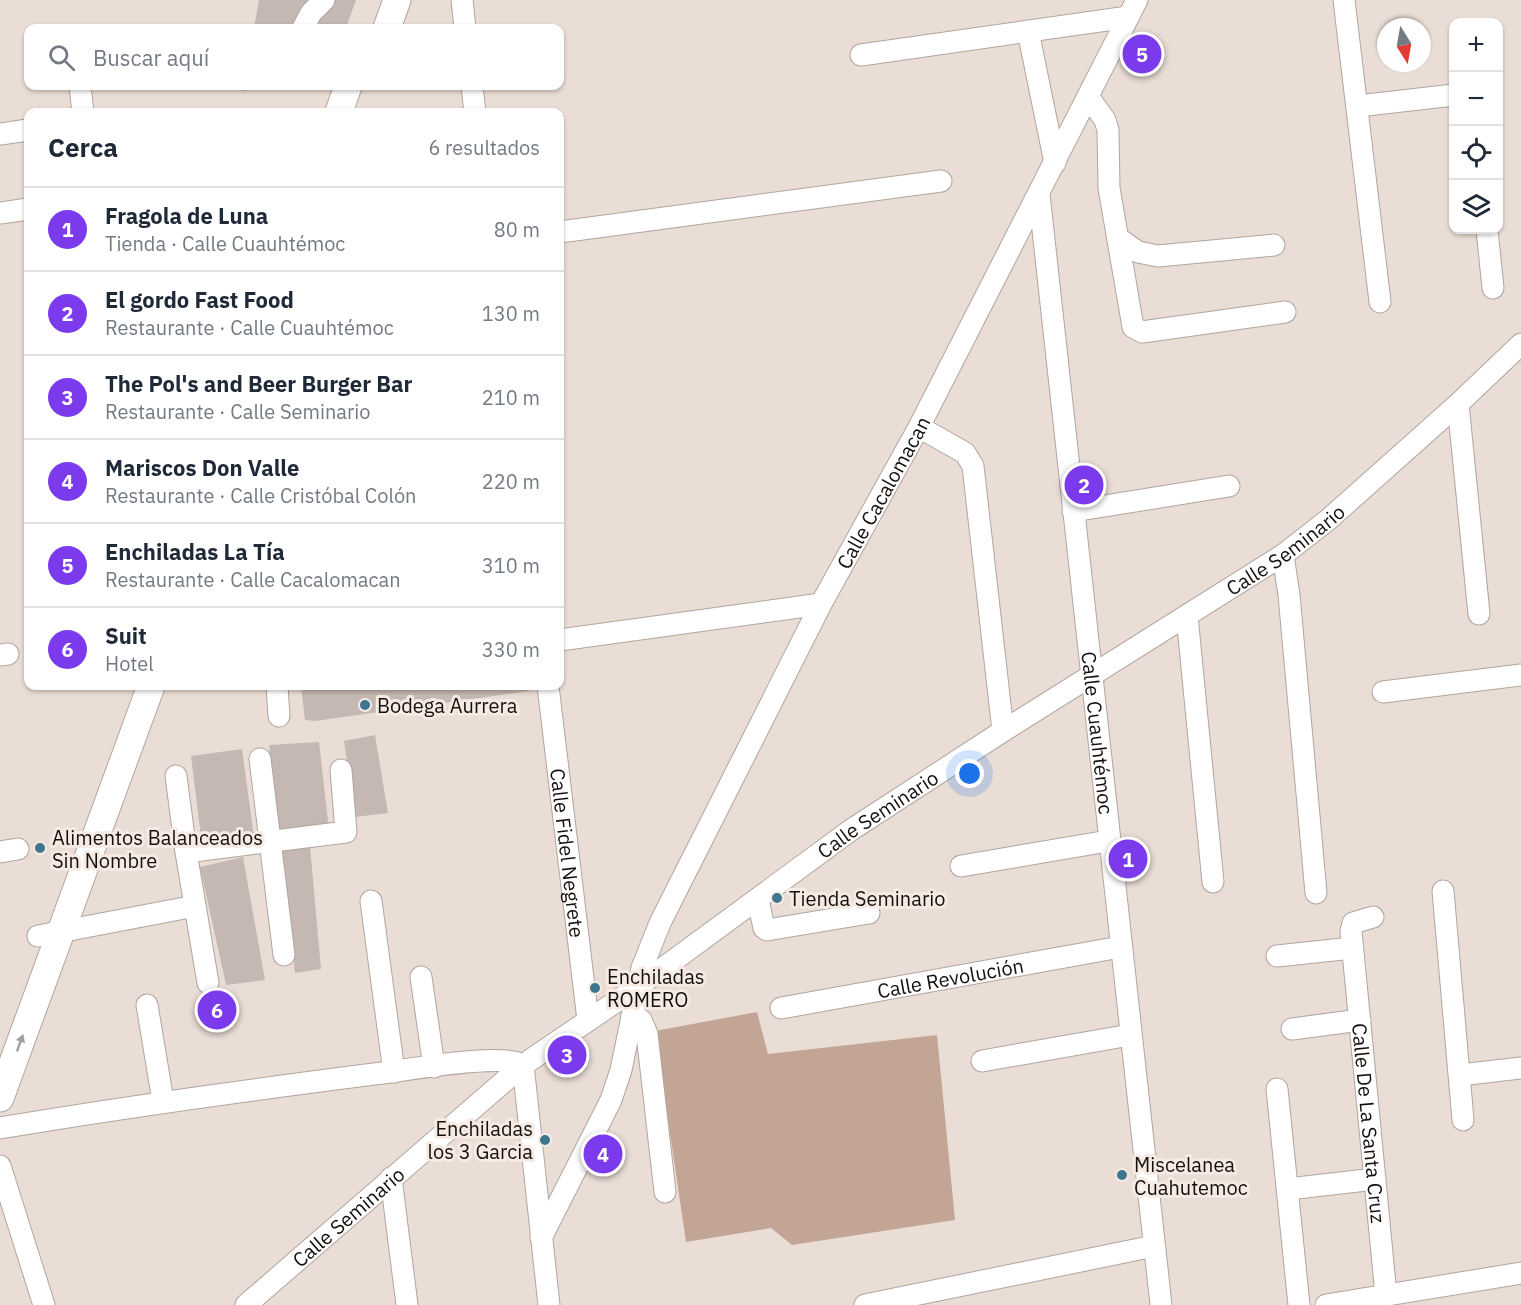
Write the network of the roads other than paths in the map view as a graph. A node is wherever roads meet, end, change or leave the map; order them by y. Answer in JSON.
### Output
{"nodes":[{"id":1,"x":324,"y":0,"type":"edge"},
{"id":2,"x":378,"y":0,"type":"edge"},
{"id":3,"x":397,"y":0,"type":"edge"},
{"id":4,"x":462,"y":0,"type":"edge"},
{"id":5,"x":1344,"y":0,"type":"edge"},
{"id":6,"x":1132,"y":8,"type":"edge"},
{"id":7,"x":305,"y":24,"type":"edge"},
{"id":8,"x":369,"y":24,"type":"edge"},
{"id":9,"x":388,"y":24,"type":"edge"},
{"id":10,"x":465,"y":24,"type":"edge"},
{"id":11,"x":1028,"y":31,"type":"junction"},
{"id":12,"x":861,"y":55,"type":"dead end"},
{"id":13,"x":80,"y":90,"type":"edge"},
{"id":14,"x":347,"y":90,"type":"edge"},
{"id":15,"x":364,"y":90,"type":"edge"},
{"id":16,"x":472,"y":90,"type":"edge"},
{"id":17,"x":1449,"y":96,"type":"edge"},
{"id":18,"x":1089,"y":98,"type":"junction"},
{"id":19,"x":1358,"y":106,"type":"junction"},
{"id":20,"x":83,"y":108,"type":"edge"},
{"id":21,"x":340,"y":108,"type":"edge"},
{"id":22,"x":358,"y":108,"type":"edge"},
{"id":23,"x":475,"y":108,"type":"edge"},
{"id":24,"x":24,"y":131,"type":"edge"},
{"id":25,"x":0,"y":134,"type":"edge"},
{"id":26,"x":1055,"y":163,"type":"junction"},
{"id":27,"x":941,"y":181,"type":"dead end"},
{"id":28,"x":1039,"y":194,"type":"junction"},
{"id":29,"x":24,"y":210,"type":"edge"},
{"id":30,"x":0,"y":213,"type":"edge"},
{"id":31,"x":564,"y":231,"type":"edge"},
{"id":32,"x":1487,"y":234,"type":"edge"},
{"id":33,"x":1118,"y":238,"type":"junction"},
{"id":34,"x":1274,"y":244,"type":"dead end"},
{"id":35,"x":1493,"y":288,"type":"dead end"},
{"id":36,"x":1380,"y":302,"type":"dead end"},
{"id":37,"x":1285,"y":312,"type":"dead end"},
{"id":38,"x":1521,"y":344,"type":"edge"},
{"id":39,"x":1458,"y":404,"type":"junction"},
{"id":40,"x":919,"y":427,"type":"junction"},
{"id":41,"x":1229,"y":486,"type":"dead end"},
{"id":42,"x":1073,"y":511,"type":"junction"},
{"id":43,"x":1283,"y":555,"type":"junction"},
{"id":44,"x":821,"y":604,"type":"junction"},
{"id":45,"x":1479,"y":614,"type":"dead end"},
{"id":46,"x":1186,"y":616,"type":"junction"},
{"id":47,"x":564,"y":639,"type":"edge"},
{"id":48,"x":1092,"y":675,"type":"junction"},
{"id":49,"x":1521,"y":675,"type":"edge"},
{"id":50,"x":141,"y":690,"type":"edge"},
{"id":51,"x":277,"y":690,"type":"edge"},
{"id":52,"x":548,"y":690,"type":"edge"},
{"id":53,"x":1383,"y":692,"type":"dead end"},
{"id":54,"x":279,"y":716,"type":"dead end"},
{"id":55,"x":1003,"y":731,"type":"junction"},
{"id":56,"x":260,"y":759,"type":"dead end"},
{"id":57,"x":341,"y":770,"type":"dead end"},
{"id":58,"x":176,"y":776,"type":"dead end"},
{"id":59,"x":1108,"y":841,"type":"junction"},
{"id":60,"x":268,"y":842,"type":"junction"},
{"id":61,"x":186,"y":852,"type":"junction"},
{"id":62,"x":961,"y":866,"type":"dead end"},
{"id":63,"x":1213,"y":882,"type":"dead end"},
{"id":64,"x":1443,"y":891,"type":"dead end"},
{"id":65,"x":1316,"y":893,"type":"dead end"},
{"id":66,"x":758,"y":900,"type":"junction"},
{"id":67,"x":371,"y":901,"type":"dead end"},
{"id":68,"x":195,"y":906,"type":"junction"},
{"id":69,"x":869,"y":913,"type":"dead end"},
{"id":70,"x":1373,"y":917,"type":"dead end"},
{"id":71,"x":49,"y":934,"type":"junction"},
{"id":72,"x":1120,"y":947,"type":"junction"},
{"id":73,"x":1352,"y":948,"type":"junction"},
{"id":74,"x":284,"y":955,"type":"dead end"},
{"id":75,"x":1277,"y":956,"type":"dead end"},
{"id":76,"x":422,"y":977,"type":"dead end"},
{"id":77,"x":208,"y":983,"type":"dead end"},
{"id":78,"x":636,"y":988,"type":"junction"},
{"id":79,"x":147,"y":1005,"type":"dead end"},
{"id":80,"x":781,"y":1008,"type":"dead end"},
{"id":81,"x":632,"y":1016,"type":"junction"},
{"id":82,"x":588,"y":1020,"type":"junction"},
{"id":83,"x":1360,"y":1020,"type":"junction"},
{"id":84,"x":1292,"y":1029,"type":"dead end"},
{"id":85,"x":1130,"y":1035,"type":"junction"},
{"id":86,"x":0,"y":1044,"type":"edge"},
{"id":87,"x":982,"y":1061,"type":"dead end"},
{"id":88,"x":523,"y":1065,"type":"junction"},
{"id":89,"x":434,"y":1067,"type":"junction"},
{"id":90,"x":1521,"y":1068,"type":"edge"},
{"id":91,"x":394,"y":1072,"type":"junction"},
{"id":92,"x":1460,"y":1075,"type":"junction"},
{"id":93,"x":1278,"y":1089,"type":"dead end"},
{"id":94,"x":0,"y":1098,"type":"edge"},
{"id":95,"x":163,"y":1101,"type":"junction"},
{"id":96,"x":1463,"y":1120,"type":"dead end"},
{"id":97,"x":0,"y":1128,"type":"edge"},
{"id":98,"x":0,"y":1166,"type":"edge"},
{"id":99,"x":392,"y":1178,"type":"junction"},
{"id":100,"x":1375,"y":1179,"type":"junction"},
{"id":101,"x":1288,"y":1189,"type":"junction"},
{"id":102,"x":665,"y":1192,"type":"dead end"},
{"id":103,"x":541,"y":1238,"type":"junction"},
{"id":104,"x":1154,"y":1246,"type":"junction"},
{"id":105,"x":1521,"y":1272,"type":"edge"},
{"id":106,"x":1386,"y":1295,"type":"junction"},
{"id":107,"x":44,"y":1305,"type":"edge"},
{"id":108,"x":246,"y":1305,"type":"edge"},
{"id":109,"x":407,"y":1305,"type":"edge"},
{"id":110,"x":549,"y":1305,"type":"edge"},
{"id":111,"x":865,"y":1305,"type":"edge"},
{"id":112,"x":1161,"y":1305,"type":"edge"},
{"id":113,"x":1299,"y":1305,"type":"edge"},
{"id":114,"x":1326,"y":1305,"type":"edge"}],
"edges":[{"from":1,"to":7,"type":"street"},
{"from":2,"to":8,"type":"main road"},
{"from":3,"to":9,"type":"main road"},
{"from":4,"to":10,"type":"street"},
{"from":5,"to":19,"type":"street"},
{"from":6,"to":11,"type":"street"},
{"from":6,"to":18,"type":"street","name":"Calle Cacalomacan"},
{"from":11,"to":12,"type":"street"},
{"from":11,"to":26,"type":"street"},
{"from":13,"to":20,"type":"street"},
{"from":14,"to":21,"type":"main road"},
{"from":15,"to":22,"type":"main road"},
{"from":16,"to":23,"type":"street"},
{"from":17,"to":19,"type":"street"},
{"from":18,"to":26,"type":"street","name":"Calle Cacalomacan"},
{"from":18,"to":33,"type":"street"},
{"from":19,"to":36,"type":"street"},
{"from":24,"to":25,"type":"street"},
{"from":26,"to":28,"type":"street","name":"Calle Cacalomacan"},
{"from":27,"to":31,"type":"street"},
{"from":28,"to":40,"type":"street","name":"Calle Cacalomacan"},
{"from":28,"to":42,"type":"street","name":"Calle Cuauhtémoc"},
{"from":29,"to":30,"type":"street"},
{"from":32,"to":35,"type":"street"},
{"from":33,"to":34,"type":"street"},
{"from":33,"to":37,"type":"street"},
{"from":38,"to":39,"type":"street","name":"Calle Seminario"},
{"from":39,"to":43,"type":"street","name":"Calle Seminario"},
{"from":39,"to":45,"type":"street"},
{"from":40,"to":44,"type":"street","name":"Calle Cacalomacan"},
{"from":40,"to":55,"type":"street"},
{"from":41,"to":42,"type":"street"},
{"from":42,"to":48,"type":"street","name":"Calle Cuauhtémoc"},
{"from":43,"to":46,"type":"street","name":"Calle Seminario"},
{"from":43,"to":65,"type":"street"},
{"from":44,"to":47,"type":"street"},
{"from":44,"to":78,"type":"street","name":"Calle Cacalomacan"},
{"from":46,"to":48,"type":"street","name":"Calle Seminario"},
{"from":46,"to":63,"type":"street"},
{"from":48,"to":55,"type":"street","name":"Calle Seminario"},
{"from":48,"to":59,"type":"street","name":"Calle Cuauhtémoc"},
{"from":49,"to":53,"type":"street"},
{"from":50,"to":71,"type":"main road"},
{"from":51,"to":54,"type":"street"},
{"from":52,"to":82,"type":"street","name":"Calle Fidel Negrete"},
{"from":55,"to":66,"type":"street","name":"Calle Seminario"},
{"from":56,"to":60,"type":"street"},
{"from":57,"to":60,"type":"street"},
{"from":58,"to":61,"type":"street"},
{"from":59,"to":62,"type":"street"},
{"from":59,"to":72,"type":"street","name":"Calle Cuauhtémoc"},
{"from":60,"to":61,"type":"street"},
{"from":60,"to":74,"type":"street"},
{"from":61,"to":68,"type":"street"},
{"from":64,"to":92,"type":"street"},
{"from":66,"to":69,"type":"street"},
{"from":66,"to":78,"type":"street","name":"Calle Seminario"},
{"from":67,"to":91,"type":"street"},
{"from":68,"to":71,"type":"street"},
{"from":68,"to":77,"type":"street"},
{"from":70,"to":73,"type":"street"},
{"from":71,"to":86,"type":"main road"},
{"from":94,"to":71,"type":"main road","one_way":true},
{"from":72,"to":80,"type":"street","name":"Calle Revolución"},
{"from":72,"to":85,"type":"street","name":"Calle Cuauhtémoc"},
{"from":73,"to":75,"type":"street"},
{"from":73,"to":83,"type":"street"},
{"from":76,"to":89,"type":"street"},
{"from":78,"to":81,"type":"street","name":"Calle Cacalomacan"},
{"from":78,"to":82,"type":"street","name":"Calle Seminario"},
{"from":79,"to":95,"type":"street"},
{"from":81,"to":102,"type":"street"},
{"from":81,"to":103,"type":"street","name":"Calle Cacalomacan"},
{"from":82,"to":88,"type":"street","name":"Calle Seminario"},
{"from":83,"to":84,"type":"street","name":"Calle De La Santa Cruz"},
{"from":83,"to":100,"type":"street","name":"Calle De La Santa Cruz"},
{"from":85,"to":87,"type":"street"},
{"from":85,"to":104,"type":"street","name":"Calle Cuauhtémoc"},
{"from":88,"to":89,"type":"street"},
{"from":88,"to":99,"type":"street","name":"Calle Seminario"},
{"from":88,"to":103,"type":"street"},
{"from":89,"to":91,"type":"street"},
{"from":90,"to":92,"type":"street"},
{"from":91,"to":95,"type":"street"},
{"from":92,"to":96,"type":"street"},
{"from":93,"to":101,"type":"street"},
{"from":95,"to":97,"type":"street"},
{"from":98,"to":107,"type":"street"},
{"from":99,"to":108,"type":"street","name":"Calle Seminario"},
{"from":99,"to":109,"type":"street"},
{"from":100,"to":101,"type":"street"},
{"from":100,"to":106,"type":"street","name":"Calle De La Santa Cruz"},
{"from":101,"to":113,"type":"street"},
{"from":103,"to":110,"type":"street"},
{"from":104,"to":111,"type":"street"},
{"from":104,"to":112,"type":"street","name":"Calle Cuauhtémoc"},
{"from":105,"to":106,"type":"street"},
{"from":106,"to":114,"type":"street"}]}
